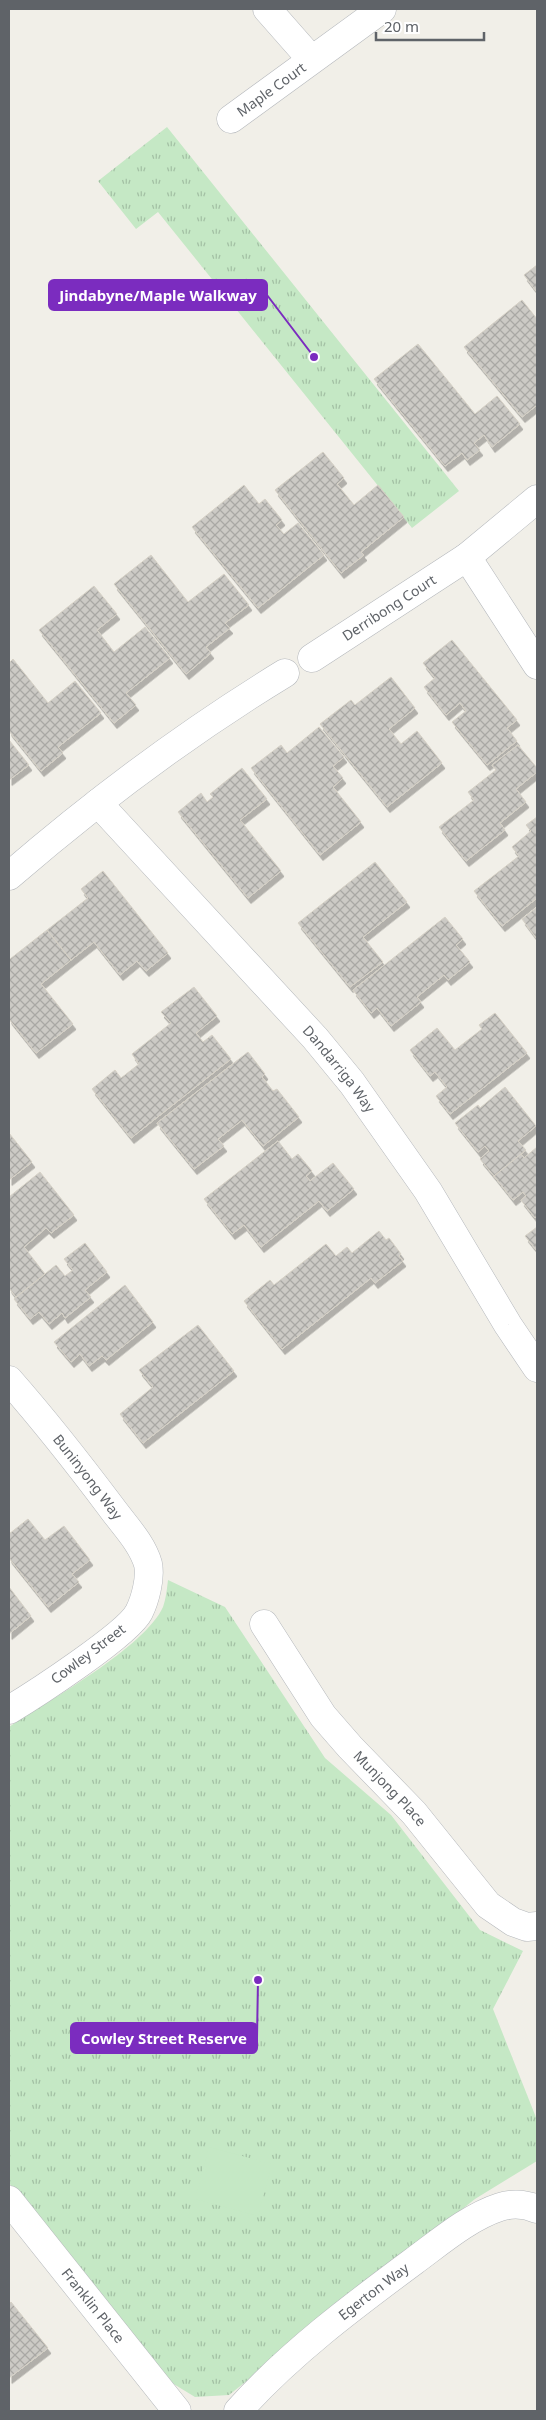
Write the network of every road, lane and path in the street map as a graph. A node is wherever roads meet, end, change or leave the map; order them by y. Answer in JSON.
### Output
{"nodes":[{"id":1,"x":267,"y":9,"type":"edge"},
{"id":2,"x":382,"y":9,"type":"edge"},
{"id":3,"x":311,"y":59,"type":"junction"},
{"id":4,"x":231,"y":118,"type":"dead end"},
{"id":5,"x":537,"y":498,"type":"edge"},
{"id":6,"x":467,"y":558,"type":"junction"},
{"id":7,"x":312,"y":658,"type":"dead end"},
{"id":8,"x":537,"y":664,"type":"edge"},
{"id":9,"x":285,"y":674,"type":"dead end"},
{"id":10,"x":98,"y":803,"type":"junction"},
{"id":11,"x":9,"y":876,"type":"edge"},
{"id":12,"x":537,"y":1368,"type":"edge"},
{"id":13,"x":9,"y":1380,"type":"edge"},
{"id":14,"x":148,"y":1582,"type":"joint"},
{"id":15,"x":264,"y":1624,"type":"dead end"},
{"id":16,"x":9,"y":1710,"type":"edge"},
{"id":17,"x":537,"y":1926,"type":"edge"},
{"id":18,"x":9,"y":2200,"type":"edge"},
{"id":19,"x":533,"y":2207,"type":"edge"},
{"id":20,"x":176,"y":2411,"type":"edge"},
{"id":21,"x":238,"y":2411,"type":"edge"}],
"edges":[{"from":1,"to":3,"type":"street","name":"Maple Court"},
{"from":2,"to":3,"type":"street","name":"Maple Court"},
{"from":3,"to":4,"type":"street","name":"Maple Court"},
{"from":5,"to":6,"type":"street","name":"Derribong Court"},
{"from":6,"to":7,"type":"street","name":"Derribong Court"},
{"from":6,"to":8,"type":"street"},
{"from":9,"to":10,"type":"street"},
{"from":10,"to":11,"type":"street"},
{"from":10,"to":12,"type":"street","name":"Dandarriga Way"},
{"from":13,"to":14,"type":"street","name":"Buninyong Way"},
{"from":14,"to":16,"type":"street","name":"Cowley Street"},
{"from":15,"to":17,"type":"street","name":"Munjong Place"},
{"from":18,"to":20,"type":"street","name":"Franklin Place"},
{"from":19,"to":21,"type":"street","name":"Egerton Way"}]}
